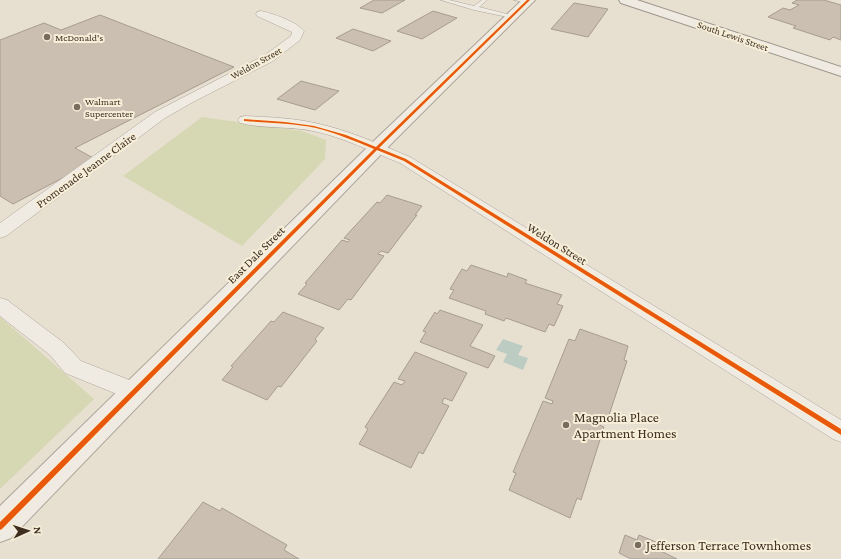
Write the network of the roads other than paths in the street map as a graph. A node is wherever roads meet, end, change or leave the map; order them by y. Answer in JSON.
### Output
{"nodes":[{"id":1,"x":443,"y":0,"type":"edge"},
{"id":2,"x":485,"y":0,"type":"edge"},
{"id":3,"x":625,"y":0,"type":"edge"},
{"id":4,"x":521,"y":4,"type":"edge"},
{"id":5,"x":474,"y":8,"type":"junction"},
{"id":6,"x":261,"y":14,"type":"dead end"},
{"id":7,"x":841,"y":72,"type":"edge"},
{"id":8,"x":173,"y":108,"type":"joint"},
{"id":9,"x":245,"y":120,"type":"dead end"},
{"id":10,"x":376,"y":148,"type":"junction"},
{"id":11,"x":0,"y":232,"type":"edge"},
{"id":12,"x":0,"y":305,"type":"edge"},
{"id":13,"x":134,"y":392,"type":"junction"},
{"id":14,"x":841,"y":432,"type":"edge"},
{"id":15,"x":0,"y":527,"type":"edge"}],
"edges":[{"from":1,"to":5,"type":"lane"},
{"from":2,"to":5,"type":"lane"},
{"from":3,"to":7,"type":"street","name":"South Lewis Street"},
{"from":4,"to":5,"type":"lane"},
{"from":4,"to":10,"type":"street","name":"East Dale Street"},
{"from":6,"to":8,"type":"street","name":"Weldon Street"},
{"from":8,"to":11,"type":"street","name":"Promenade Jeanne Claire"},
{"from":9,"to":10,"type":"street","name":"Weldon Street"},
{"from":10,"to":13,"type":"street","name":"East Dale Street"},
{"from":10,"to":14,"type":"street","name":"Weldon Street"},
{"from":12,"to":13,"type":"street"},
{"from":13,"to":15,"type":"street","name":"East Dale Street"}]}
